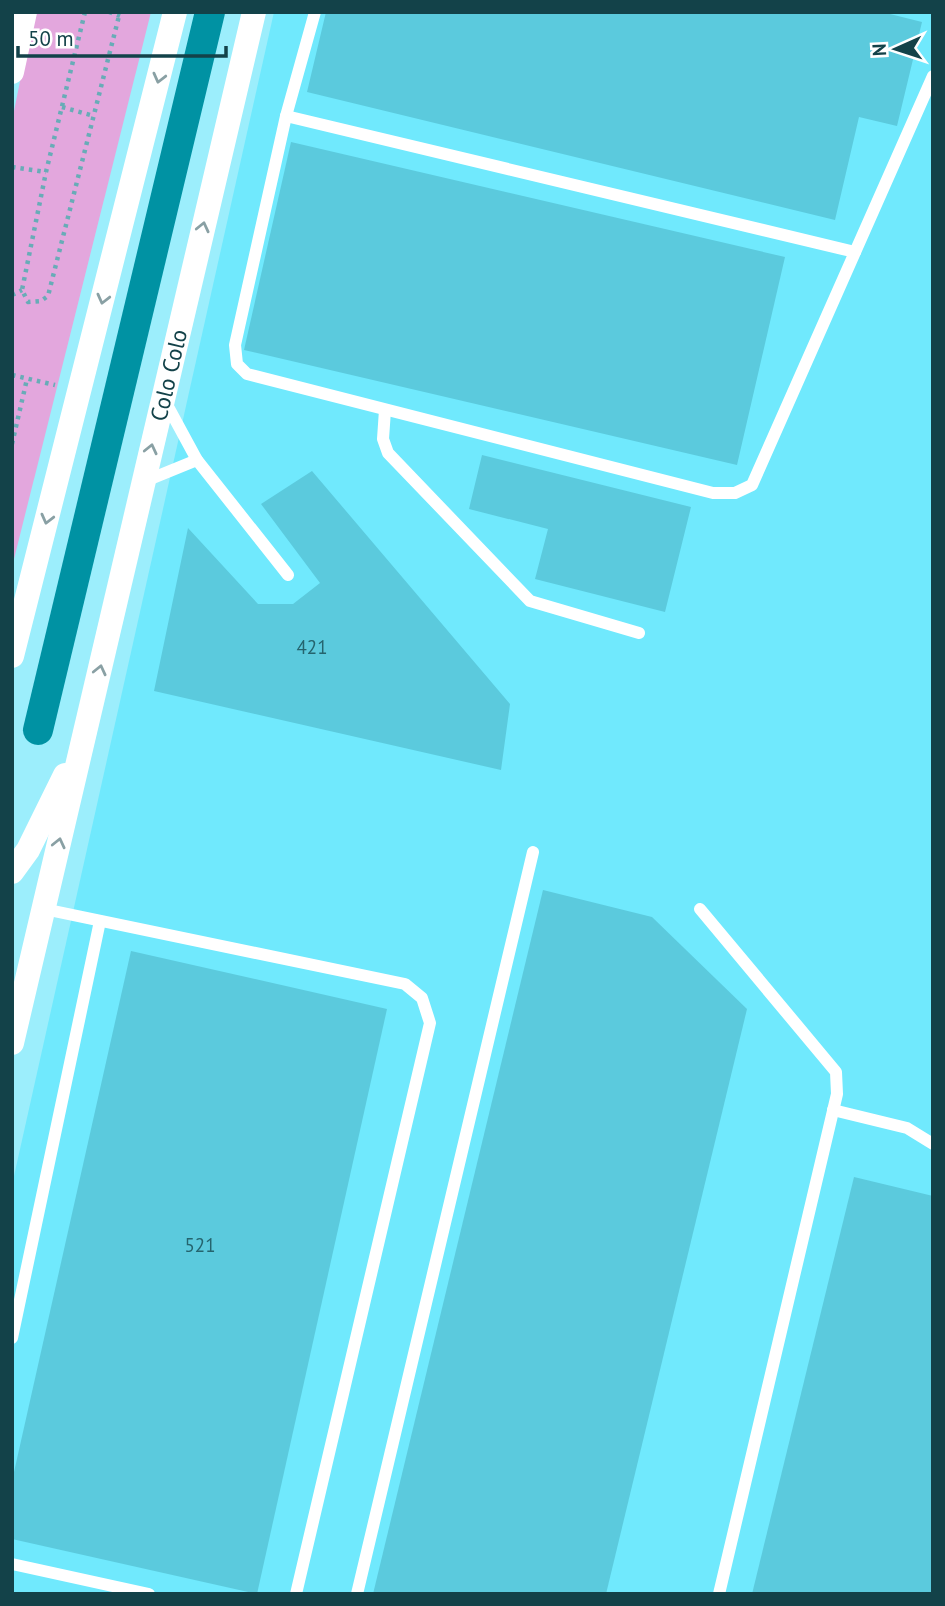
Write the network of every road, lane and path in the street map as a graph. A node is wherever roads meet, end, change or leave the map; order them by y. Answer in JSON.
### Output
{"nodes":[{"id":1,"x":25,"y":12,"type":"edge"},
{"id":2,"x":85,"y":12,"type":"edge"},
{"id":3,"x":109,"y":12,"type":"edge"},
{"id":4,"x":175,"y":12,"type":"edge"},
{"id":5,"x":254,"y":12,"type":"edge"},
{"id":6,"x":315,"y":12,"type":"edge"},
{"id":7,"x":120,"y":14,"type":"edge"},
{"id":8,"x":12,"y":71,"type":"edge"},
{"id":9,"x":933,"y":76,"type":"edge"},
{"id":10,"x":62,"y":107,"type":"junction"},
{"id":11,"x":94,"y":116,"type":"junction"},
{"id":12,"x":286,"y":116,"type":"junction"},
{"id":13,"x":12,"y":167,"type":"edge"},
{"id":14,"x":46,"y":172,"type":"junction"},
{"id":15,"x":855,"y":252,"type":"junction"},
{"id":16,"x":22,"y":290,"type":"junction"},
{"id":17,"x":12,"y":295,"type":"edge"},
{"id":18,"x":12,"y":375,"type":"edge"},
{"id":19,"x":27,"y":379,"type":"junction"},
{"id":20,"x":80,"y":390,"type":"junction"},
{"id":21,"x":163,"y":398,"type":"junction"},
{"id":22,"x":385,"y":410,"type":"junction"},
{"id":23,"x":12,"y":444,"type":"edge"},
{"id":24,"x":197,"y":460,"type":"junction"},
{"id":25,"x":144,"y":482,"type":"junction"},
{"id":26,"x":288,"y":575,"type":"dead end"},
{"id":27,"x":639,"y":633,"type":"dead end"},
{"id":28,"x":12,"y":656,"type":"edge"},
{"id":29,"x":84,"y":737,"type":"junction"},
{"id":30,"x":533,"y":852,"type":"dead end"},
{"id":31,"x":12,"y":872,"type":"edge"},
{"id":32,"x":44,"y":909,"type":"junction"},
{"id":33,"x":700,"y":909,"type":"dead end"},
{"id":34,"x":100,"y":921,"type":"junction"},
{"id":35,"x":12,"y":941,"type":"edge"},
{"id":36,"x":32,"y":957,"type":"junction"},
{"id":37,"x":12,"y":1043,"type":"edge"},
{"id":38,"x":833,"y":1110,"type":"junction"},
{"id":39,"x":933,"y":1144,"type":"edge"},
{"id":40,"x":12,"y":1338,"type":"edge"},
{"id":41,"x":12,"y":1564,"type":"edge"},
{"id":42,"x":149,"y":1594,"type":"edge"},
{"id":43,"x":296,"y":1594,"type":"edge"},
{"id":44,"x":357,"y":1594,"type":"edge"},
{"id":45,"x":719,"y":1594,"type":"edge"}],
"edges":[{"from":1,"to":8,"type":"street"},
{"from":2,"to":10,"type":"path"},
{"from":3,"to":7,"type":"path"},
{"from":4,"to":20,"type":"street","one_way":true},
{"from":21,"to":5,"type":"street","name":"Colo Colo","one_way":true},
{"from":6,"to":12,"type":"lane"},
{"from":7,"to":11,"type":"path"},
{"from":9,"to":15,"type":"lane"},
{"from":10,"to":11,"type":"path"},
{"from":10,"to":14,"type":"path"},
{"from":11,"to":16,"type":"path"},
{"from":12,"to":15,"type":"lane"},
{"from":12,"to":22,"type":"lane"},
{"from":13,"to":14,"type":"path"},
{"from":14,"to":16,"type":"path"},
{"from":15,"to":22,"type":"lane"},
{"from":16,"to":17,"type":"path"},
{"from":18,"to":19,"type":"path"},
{"from":19,"to":20,"type":"path"},
{"from":19,"to":23,"type":"path"},
{"from":20,"to":28,"type":"street","one_way":true},
{"from":21,"to":24,"type":"lane"},
{"from":25,"to":21,"type":"street","name":"Colo Colo","one_way":true},
{"from":22,"to":27,"type":"lane"},
{"from":24,"to":25,"type":"lane"},
{"from":24,"to":26,"type":"lane"},
{"from":29,"to":25,"type":"street","name":"Colo Colo","one_way":true},
{"from":29,"to":31,"type":"street","name":"Colo Colo"},
{"from":32,"to":29,"type":"street","name":"Colo Colo","one_way":true},
{"from":30,"to":44,"type":"lane"},
{"from":32,"to":34,"type":"lane"},
{"from":32,"to":36,"type":"street","name":"Colo Colo"},
{"from":33,"to":38,"type":"lane"},
{"from":34,"to":40,"type":"lane"},
{"from":34,"to":43,"type":"lane"},
{"from":35,"to":36,"type":"street"},
{"from":36,"to":37,"type":"street","name":"Colo Colo"},
{"from":38,"to":39,"type":"lane"},
{"from":38,"to":45,"type":"lane"},
{"from":41,"to":42,"type":"lane"}]}
